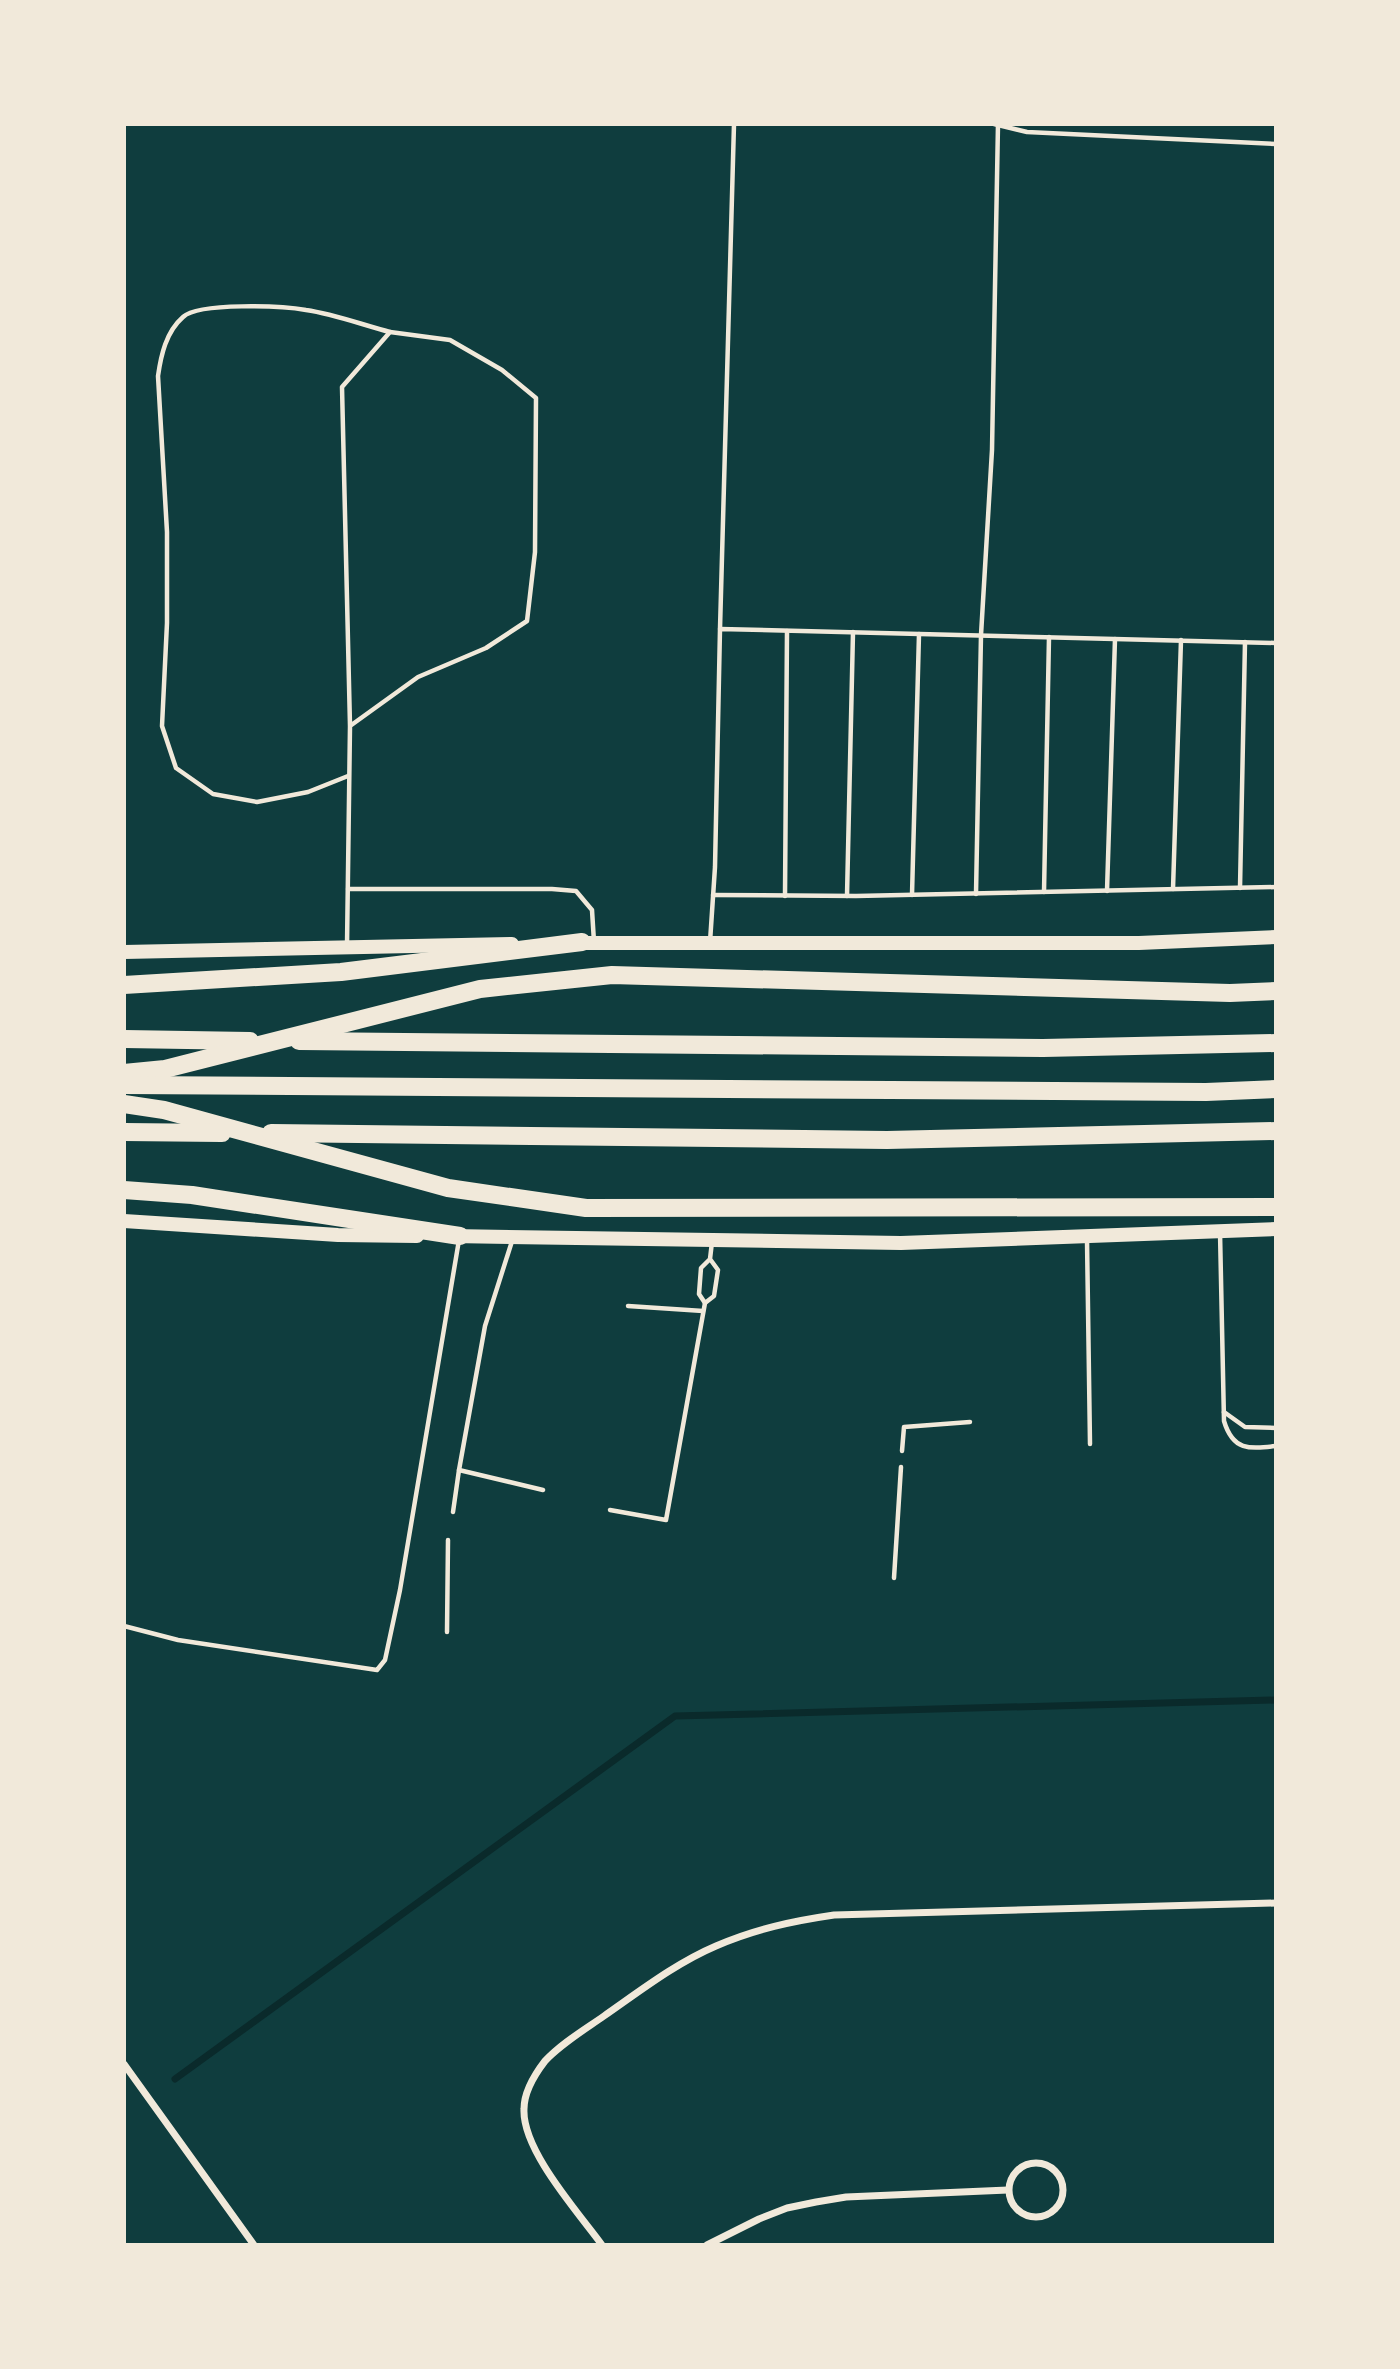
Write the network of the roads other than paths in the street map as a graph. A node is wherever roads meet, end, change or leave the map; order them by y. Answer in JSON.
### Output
{"nodes":[{"id":1,"x":734,"y":124,"type":"edge"},
{"id":2,"x":997,"y":124,"type":"edge"},
{"id":3,"x":1276,"y":144,"type":"edge"},
{"id":4,"x":390,"y":332,"type":"junction"},
{"id":5,"x":720,"y":629,"type":"junction"},
{"id":6,"x":787,"y":631,"type":"junction"},
{"id":7,"x":853,"y":632,"type":"junction"},
{"id":8,"x":919,"y":634,"type":"junction"},
{"id":9,"x":981,"y":635,"type":"junction"},
{"id":10,"x":1049,"y":637,"type":"junction"},
{"id":11,"x":1115,"y":639,"type":"junction"},
{"id":12,"x":1181,"y":640,"type":"junction"},
{"id":13,"x":1245,"y":642,"type":"junction"},
{"id":14,"x":1276,"y":643,"type":"edge"},
{"id":15,"x":350,"y":726,"type":"junction"},
{"id":16,"x":348,"y":776,"type":"junction"},
{"id":17,"x":1276,"y":887,"type":"edge"},
{"id":18,"x":1240,"y":888,"type":"junction"},
{"id":19,"x":348,"y":889,"type":"junction"},
{"id":20,"x":1173,"y":889,"type":"junction"},
{"id":21,"x":1107,"y":891,"type":"junction"},
{"id":22,"x":1044,"y":892,"type":"junction"},
{"id":23,"x":976,"y":894,"type":"junction"},
{"id":24,"x":713,"y":895,"type":"junction"},
{"id":25,"x":912,"y":895,"type":"junction"},
{"id":26,"x":785,"y":896,"type":"junction"},
{"id":27,"x":847,"y":896,"type":"junction"},
{"id":28,"x":1276,"y":937,"type":"edge"},
{"id":29,"x":588,"y":942,"type":"junction"},
{"id":30,"x":710,"y":943,"type":"junction"},
{"id":31,"x":347,"y":947,"type":"junction"},
{"id":32,"x":124,"y":952,"type":"edge"},
{"id":33,"x":124,"y":985,"type":"edge"},
{"id":34,"x":1276,"y":991,"type":"edge"},
{"id":35,"x":124,"y":1040,"type":"edge"},
{"id":36,"x":1276,"y":1043,"type":"edge"},
{"id":37,"x":124,"y":1073,"type":"edge"},
{"id":38,"x":124,"y":1085,"type":"edge"},
{"id":39,"x":1276,"y":1089,"type":"edge"},
{"id":40,"x":124,"y":1104,"type":"edge"},
{"id":41,"x":1276,"y":1131,"type":"edge"},
{"id":42,"x":124,"y":1132,"type":"edge"},
{"id":43,"x":124,"y":1190,"type":"edge"},
{"id":44,"x":1276,"y":1207,"type":"edge"},
{"id":45,"x":124,"y":1221,"type":"edge"},
{"id":46,"x":1276,"y":1229,"type":"edge"},
{"id":47,"x":1220,"y":1231,"type":"junction"},
{"id":48,"x":460,"y":1236,"type":"junction"},
{"id":49,"x":1087,"y":1236,"type":"junction"},
{"id":50,"x":513,"y":1237,"type":"junction"},
{"id":51,"x":712,"y":1240,"type":"junction"},
{"id":52,"x":710,"y":1259,"type":"junction"},
{"id":53,"x":705,"y":1303,"type":"junction"},
{"id":54,"x":628,"y":1306,"type":"dead end"},
{"id":55,"x":703,"y":1311,"type":"junction"},
{"id":56,"x":1224,"y":1412,"type":"junction"},
{"id":57,"x":970,"y":1422,"type":"dead end"},
{"id":58,"x":1276,"y":1428,"type":"edge"},
{"id":59,"x":1090,"y":1444,"type":"dead end"},
{"id":60,"x":1276,"y":1446,"type":"edge"},
{"id":61,"x":902,"y":1451,"type":"dead end"},
{"id":62,"x":901,"y":1467,"type":"dead end"},
{"id":63,"x":459,"y":1469,"type":"junction"},
{"id":64,"x":543,"y":1490,"type":"dead end"},
{"id":65,"x":610,"y":1510,"type":"dead end"},
{"id":66,"x":453,"y":1512,"type":"dead end"},
{"id":67,"x":448,"y":1540,"type":"dead end"},
{"id":68,"x":894,"y":1578,"type":"dead end"},
{"id":69,"x":124,"y":1626,"type":"edge"},
{"id":70,"x":447,"y":1632,"type":"dead end"},
{"id":71,"x":1276,"y":1903,"type":"edge"},
{"id":72,"x":124,"y":2064,"type":"edge"},
{"id":73,"x":1008,"y":2190,"type":"junction"},
{"id":74,"x":254,"y":2245,"type":"edge"},
{"id":75,"x":602,"y":2245,"type":"edge"},
{"id":76,"x":708,"y":2245,"type":"edge"}],
"edges":[{"from":1,"to":5,"type":"lane"},
{"from":2,"to":3,"type":"lane"},
{"from":2,"to":9,"type":"lane"},
{"from":4,"to":15,"type":"lane"},
{"from":4,"to":15,"type":"lane"},
{"from":4,"to":16,"type":"lane"},
{"from":5,"to":6,"type":"lane"},
{"from":5,"to":24,"type":"lane"},
{"from":6,"to":7,"type":"lane"},
{"from":6,"to":26,"type":"lane"},
{"from":7,"to":8,"type":"lane"},
{"from":7,"to":27,"type":"lane"},
{"from":8,"to":9,"type":"lane"},
{"from":8,"to":25,"type":"lane"},
{"from":9,"to":10,"type":"lane"},
{"from":9,"to":23,"type":"lane"},
{"from":10,"to":11,"type":"lane"},
{"from":10,"to":22,"type":"lane"},
{"from":11,"to":12,"type":"lane"},
{"from":11,"to":21,"type":"lane"},
{"from":12,"to":13,"type":"lane"},
{"from":12,"to":20,"type":"lane"},
{"from":13,"to":14,"type":"lane"},
{"from":13,"to":18,"type":"lane"},
{"from":15,"to":16,"type":"lane"},
{"from":16,"to":19,"type":"lane"},
{"from":17,"to":18,"type":"lane"},
{"from":18,"to":20,"type":"lane"},
{"from":19,"to":29,"type":"lane"},
{"from":19,"to":31,"type":"lane"},
{"from":20,"to":21,"type":"lane"},
{"from":21,"to":22,"type":"lane"},
{"from":22,"to":23,"type":"lane"},
{"from":23,"to":25,"type":"lane"},
{"from":24,"to":26,"type":"lane"},
{"from":24,"to":30,"type":"lane"},
{"from":25,"to":27,"type":"lane"},
{"from":26,"to":27,"type":"lane"},
{"from":28,"to":30,"type":"main road"},
{"from":29,"to":30,"type":"main road"},
{"from":29,"to":31,"type":"main road"},
{"from":29,"to":33,"type":"highway"},
{"from":31,"to":32,"type":"main road"},
{"from":34,"to":37,"type":"highway"},
{"from":35,"to":36,"type":"highway"},
{"from":38,"to":39,"type":"highway"},
{"from":40,"to":44,"type":"highway"},
{"from":41,"to":42,"type":"highway"},
{"from":43,"to":48,"type":"highway"},
{"from":45,"to":48,"type":"main road"},
{"from":46,"to":47,"type":"main road"},
{"from":47,"to":49,"type":"main road"},
{"from":47,"to":56,"type":"lane"},
{"from":48,"to":50,"type":"main road"},
{"from":48,"to":69,"type":"lane"},
{"from":49,"to":51,"type":"main road"},
{"from":49,"to":59,"type":"lane"},
{"from":50,"to":51,"type":"main road"},
{"from":50,"to":63,"type":"lane"},
{"from":51,"to":52,"type":"lane"},
{"from":52,"to":53,"type":"lane"},
{"from":52,"to":53,"type":"lane"},
{"from":53,"to":55,"type":"lane"},
{"from":54,"to":55,"type":"lane"},
{"from":55,"to":65,"type":"lane"},
{"from":56,"to":58,"type":"lane"},
{"from":56,"to":60,"type":"lane"},
{"from":57,"to":61,"type":"lane"},
{"from":62,"to":68,"type":"lane"},
{"from":63,"to":64,"type":"lane"},
{"from":63,"to":66,"type":"lane"},
{"from":67,"to":70,"type":"lane"},
{"from":71,"to":75,"type":"street"},
{"from":72,"to":74,"type":"street"},
{"from":73,"to":73,"type":"street"},
{"from":73,"to":76,"type":"street"}]}
